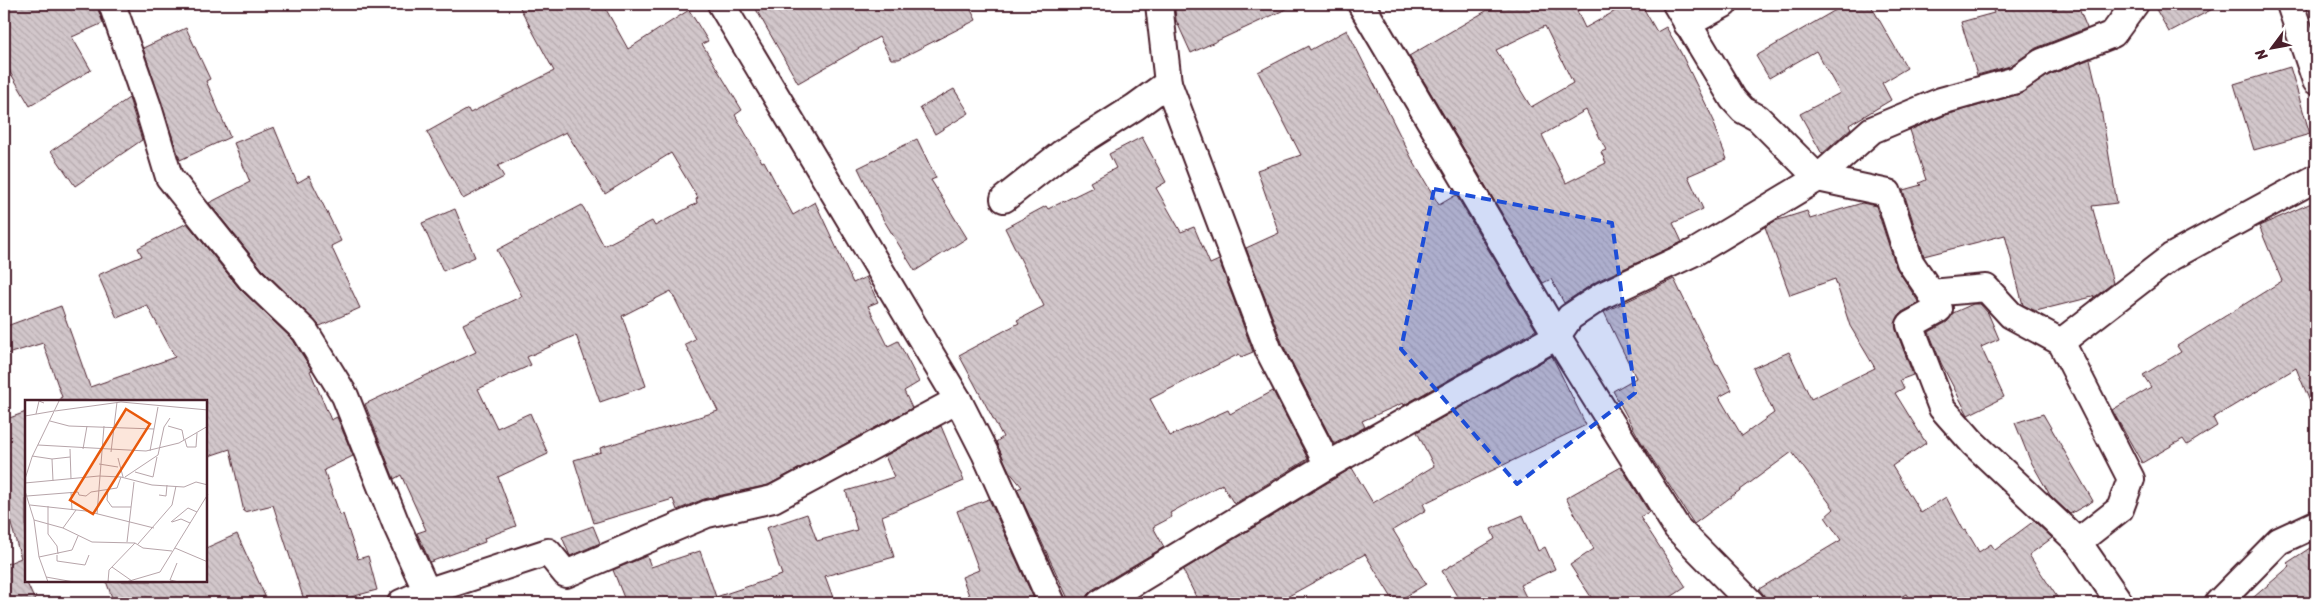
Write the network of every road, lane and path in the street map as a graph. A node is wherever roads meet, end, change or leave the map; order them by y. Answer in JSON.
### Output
{"nodes":[{"id":1,"x":112,"y":4,"type":"edge"},
{"id":2,"x":721,"y":4,"type":"edge"},
{"id":3,"x":1159,"y":4,"type":"edge"},
{"id":4,"x":1361,"y":4,"type":"edge"},
{"id":5,"x":1724,"y":4,"type":"edge"},
{"id":6,"x":2135,"y":4,"type":"edge"},
{"id":7,"x":2290,"y":4,"type":"edge"},
{"id":8,"x":1682,"y":14,"type":"edge"},
{"id":9,"x":2316,"y":81,"type":"edge"},
{"id":10,"x":1168,"y":83,"type":"junction"},
{"id":11,"x":1818,"y":178,"type":"junction"},
{"id":12,"x":2316,"y":178,"type":"edge"},
{"id":13,"x":1004,"y":199,"type":"dead end"},
{"id":14,"x":1931,"y":293,"type":"junction"},
{"id":15,"x":1557,"y":336,"type":"junction"},
{"id":16,"x":2061,"y":342,"type":"junction"},
{"id":17,"x":958,"y":400,"type":"junction"},
{"id":18,"x":1328,"y":466,"type":"junction"},
{"id":19,"x":2316,"y":524,"type":"edge"},
{"id":20,"x":2078,"y":542,"type":"junction"},
{"id":21,"x":429,"y":598,"type":"edge"},
{"id":22,"x":401,"y":603,"type":"edge"},
{"id":23,"x":1052,"y":603,"type":"edge"},
{"id":24,"x":1100,"y":603,"type":"edge"},
{"id":25,"x":1751,"y":603,"type":"edge"},
{"id":26,"x":2120,"y":603,"type":"edge"},
{"id":27,"x":2218,"y":603,"type":"edge"}],
"edges":[{"from":1,"to":21,"type":"street"},
{"from":2,"to":17,"type":"street"},
{"from":3,"to":10,"type":"street"},
{"from":4,"to":15,"type":"street"},
{"from":5,"to":8,"type":"street"},
{"from":6,"to":11,"type":"street"},
{"from":7,"to":9,"type":"street"},
{"from":8,"to":11,"type":"street"},
{"from":10,"to":13,"type":"street"},
{"from":10,"to":18,"type":"street"},
{"from":11,"to":14,"type":"street"},
{"from":11,"to":15,"type":"street"},
{"from":12,"to":16,"type":"street"},
{"from":14,"to":16,"type":"street"},
{"from":14,"to":20,"type":"street"},
{"from":15,"to":18,"type":"street"},
{"from":15,"to":25,"type":"street"},
{"from":16,"to":20,"type":"street"},
{"from":17,"to":21,"type":"street"},
{"from":17,"to":23,"type":"street"},
{"from":18,"to":24,"type":"street"},
{"from":19,"to":27,"type":"street"},
{"from":20,"to":26,"type":"street"},
{"from":21,"to":22,"type":"street"}]}
